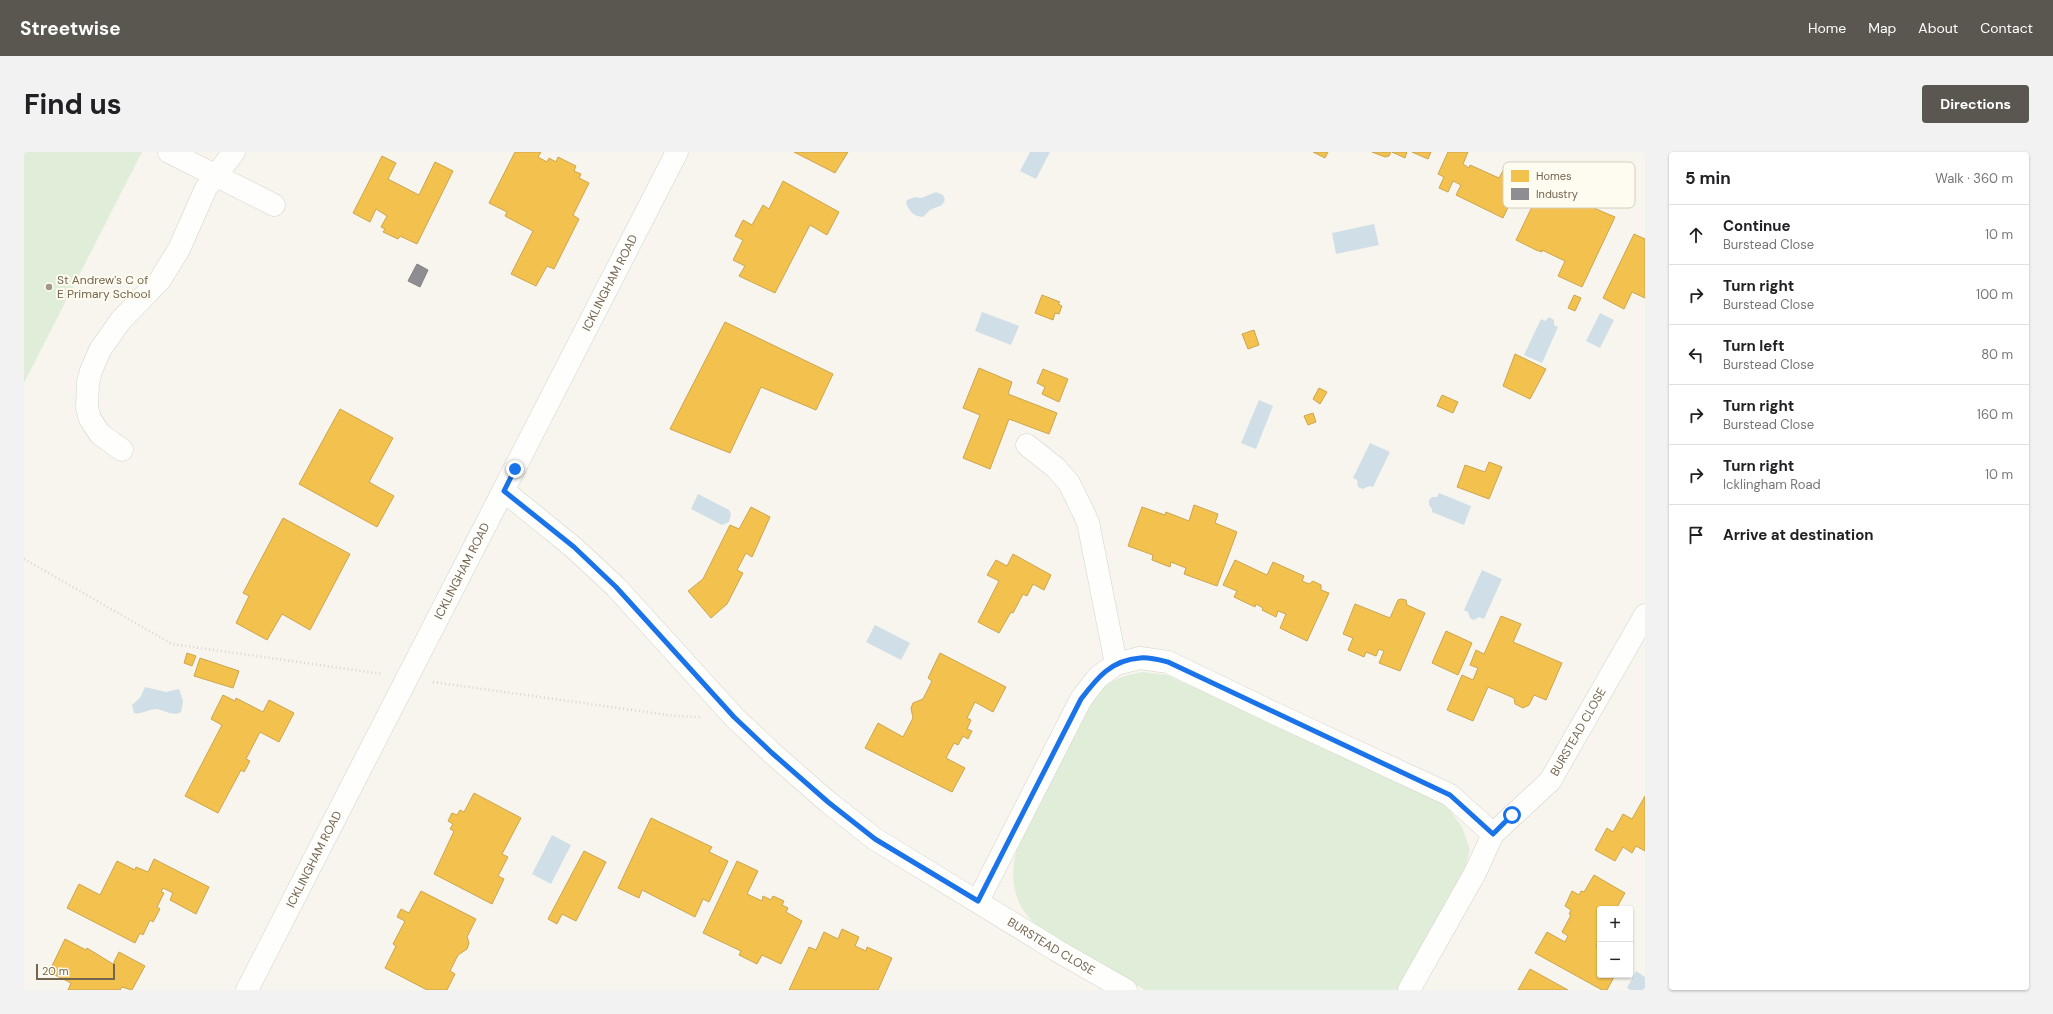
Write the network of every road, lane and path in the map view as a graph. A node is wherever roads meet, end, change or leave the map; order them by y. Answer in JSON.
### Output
{"nodes":[{"id":1,"x":169,"y":152,"type":"edge"},
{"id":2,"x":234,"y":152,"type":"edge"},
{"id":3,"x":677,"y":152,"type":"edge"},
{"id":4,"x":216,"y":175,"type":"junction"},
{"id":5,"x":274,"y":205,"type":"dead end"},
{"id":6,"x":1027,"y":445,"type":"dead end"},
{"id":7,"x":122,"y":450,"type":"dead end"},
{"id":8,"x":504,"y":491,"type":"junction"},
{"id":9,"x":24,"y":560,"type":"edge"},
{"id":10,"x":1645,"y":615,"type":"edge"},
{"id":11,"x":1116,"y":664,"type":"junction"},
{"id":12,"x":407,"y":678,"type":"junction"},
{"id":13,"x":734,"y":717,"type":"junction"},
{"id":14,"x":1493,"y":834,"type":"junction"},
{"id":15,"x":978,"y":901,"type":"junction"},
{"id":16,"x":247,"y":990,"type":"edge"},
{"id":17,"x":1126,"y":990,"type":"edge"},
{"id":18,"x":1409,"y":990,"type":"edge"}],
"edges":[{"from":1,"to":4,"type":"street"},
{"from":2,"to":4,"type":"street"},
{"from":3,"to":8,"type":"street","name":"ICKLINGHAM ROAD"},
{"from":4,"to":5,"type":"street"},
{"from":4,"to":7,"type":"street"},
{"from":6,"to":11,"type":"street"},
{"from":8,"to":12,"type":"street","name":"ICKLINGHAM ROAD"},
{"from":8,"to":13,"type":"street","name":"BURSTEAD CLOSE"},
{"from":9,"to":12,"type":"path"},
{"from":10,"to":14,"type":"street","name":"BURSTEAD CLOSE"},
{"from":11,"to":14,"type":"street"},
{"from":11,"to":15,"type":"street"},
{"from":12,"to":13,"type":"path"},
{"from":12,"to":16,"type":"street","name":"ICKLINGHAM ROAD"},
{"from":13,"to":15,"type":"street","name":"BURSTEAD CLOSE"},
{"from":14,"to":18,"type":"street","name":"BURSTEAD CLOSE"},
{"from":15,"to":17,"type":"street","name":"BURSTEAD CLOSE"}]}
